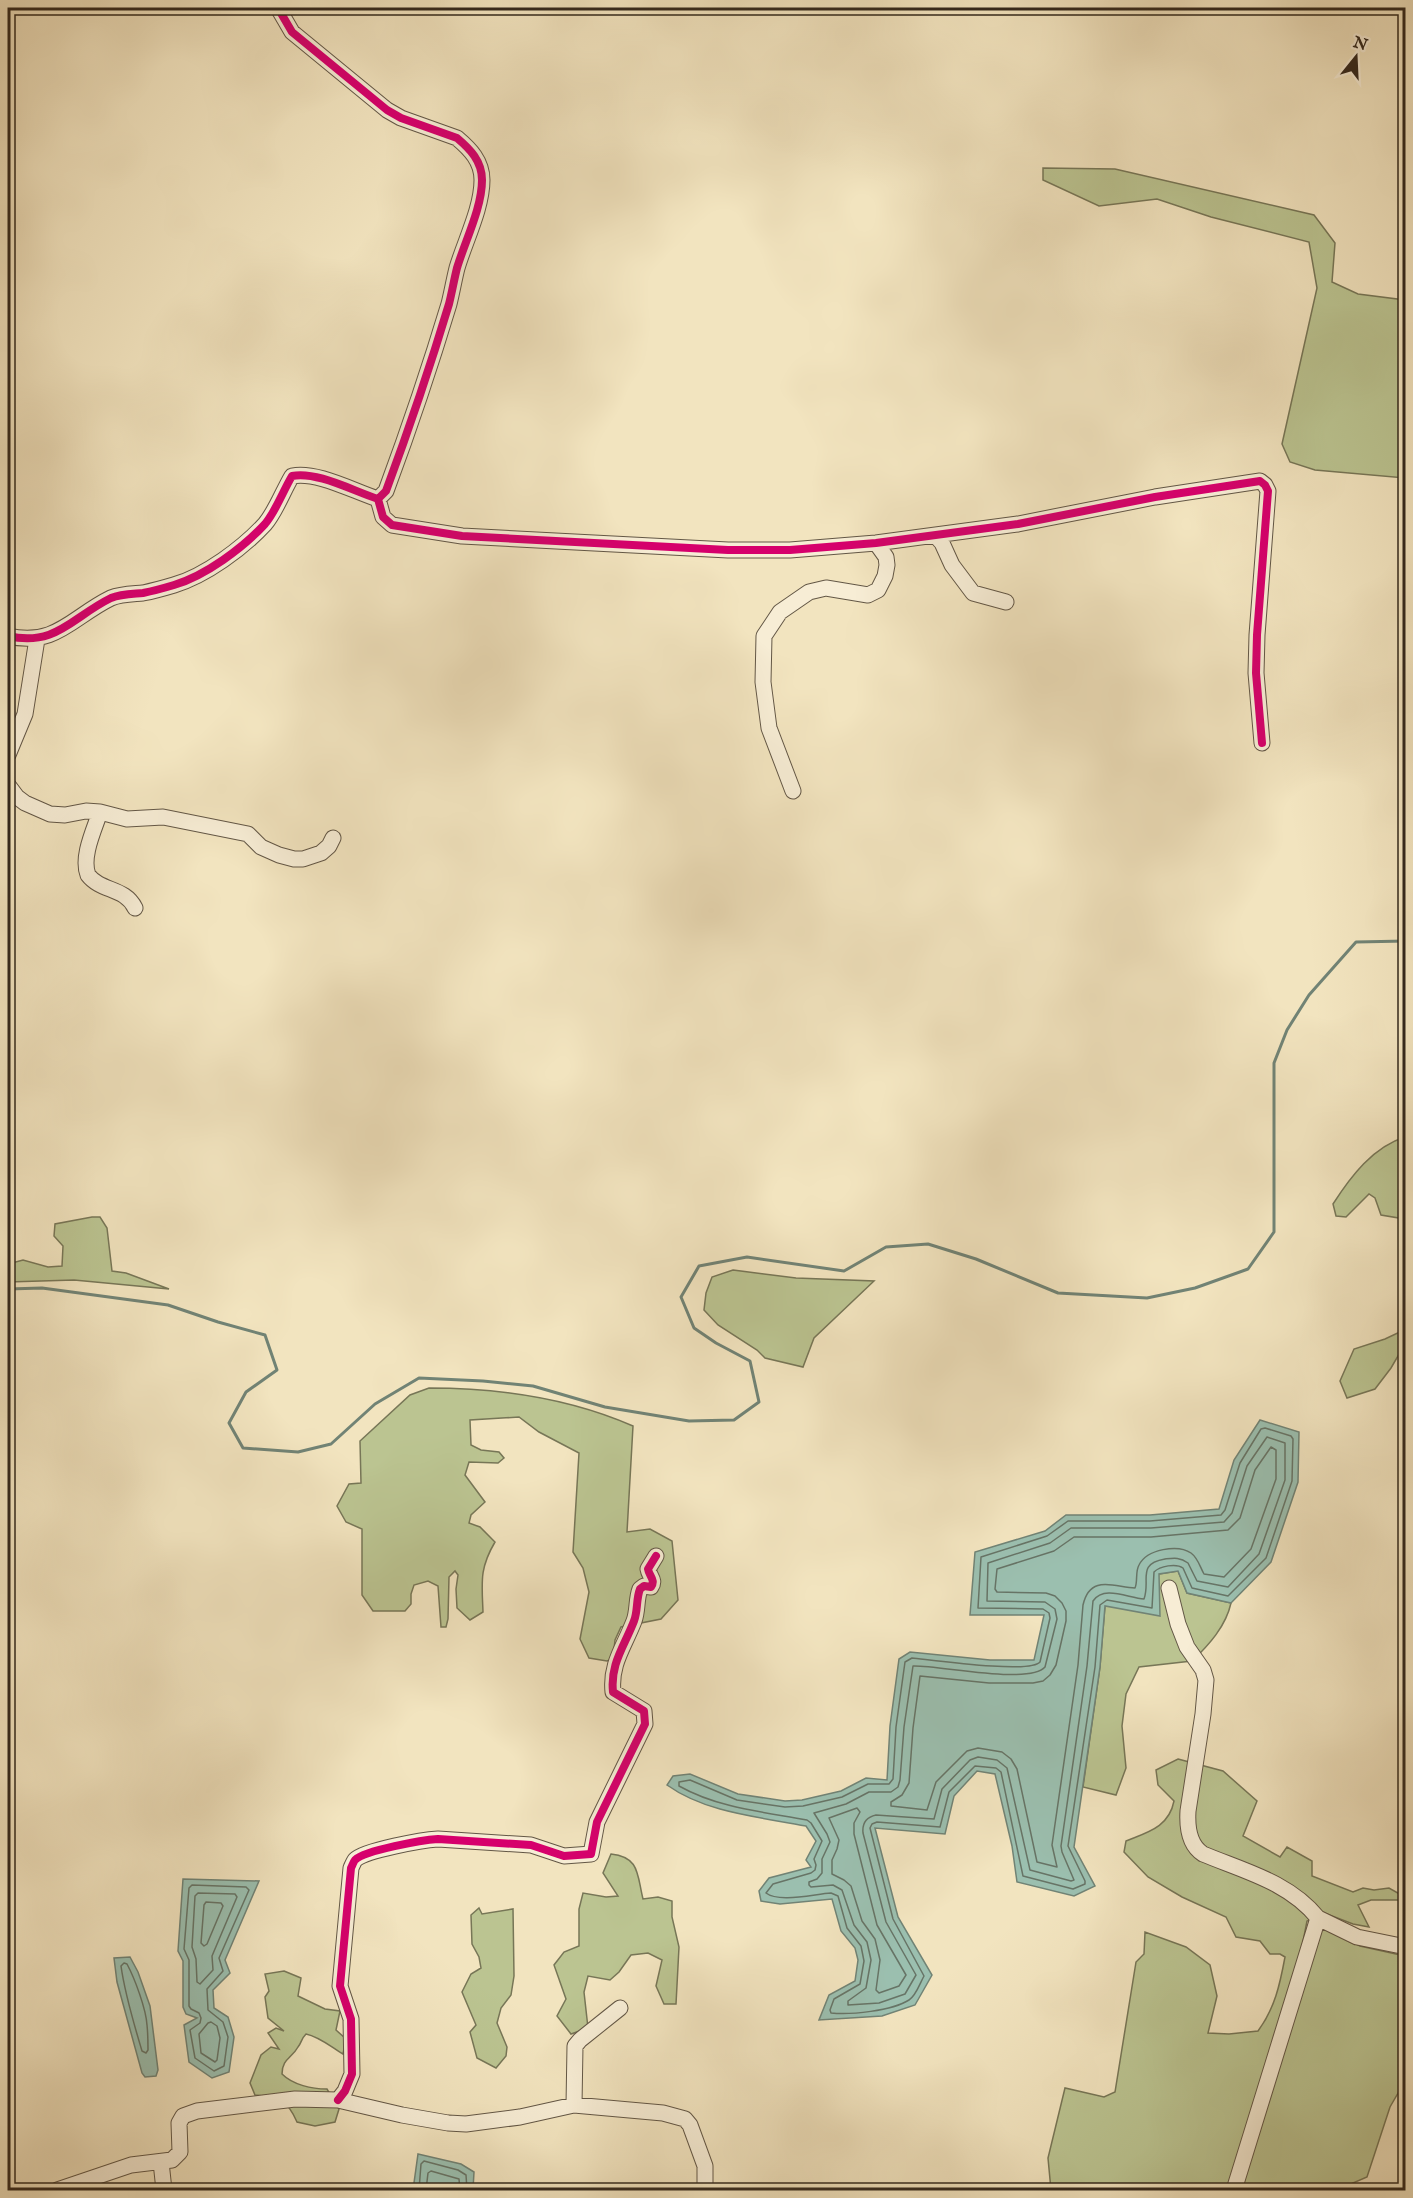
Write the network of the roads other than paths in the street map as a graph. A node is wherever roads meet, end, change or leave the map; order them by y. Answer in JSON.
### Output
{"nodes":[{"id":1,"x":278,"y":8,"type":"edge"},
{"id":2,"x":378,"y":500,"type":"junction"},
{"id":3,"x":935,"y":536,"type":"junction"},
{"id":4,"x":876,"y":543,"type":"junction"},
{"id":5,"x":1006,"y":602,"type":"dead end"},
{"id":6,"x":8,"y":636,"type":"edge"},
{"id":7,"x":37,"y":639,"type":"junction"},
{"id":8,"x":1262,"y":743,"type":"dead end"},
{"id":9,"x":8,"y":755,"type":"edge"},
{"id":10,"x":8,"y":785,"type":"edge"},
{"id":11,"x":793,"y":791,"type":"dead end"},
{"id":12,"x":100,"y":812,"type":"junction"},
{"id":13,"x":333,"y":838,"type":"dead end"},
{"id":14,"x":135,"y":908,"type":"dead end"},
{"id":15,"x":656,"y":1556,"type":"dead end"},
{"id":16,"x":1169,"y":1587,"type":"dead end"},
{"id":17,"x":1318,"y":1918,"type":"junction"},
{"id":18,"x":1406,"y":1947,"type":"edge"},
{"id":19,"x":620,"y":2008,"type":"dead end"},
{"id":20,"x":338,"y":2100,"type":"junction"},
{"id":21,"x":574,"y":2105,"type":"junction"},
{"id":22,"x":161,"y":2162,"type":"junction"},
{"id":23,"x":57,"y":2190,"type":"edge"},
{"id":24,"x":164,"y":2190,"type":"edge"},
{"id":25,"x":705,"y":2190,"type":"edge"},
{"id":26,"x":1234,"y":2190,"type":"edge"}],
"edges":[{"from":1,"to":2,"type":"street"},
{"from":2,"to":4,"type":"street"},
{"from":2,"to":7,"type":"street"},
{"from":3,"to":4,"type":"street"},
{"from":3,"to":5,"type":"street"},
{"from":3,"to":8,"type":"street"},
{"from":4,"to":11,"type":"street"},
{"from":6,"to":7,"type":"street"},
{"from":7,"to":9,"type":"street"},
{"from":10,"to":12,"type":"street"},
{"from":12,"to":13,"type":"street"},
{"from":12,"to":14,"type":"street"},
{"from":15,"to":20,"type":"street"},
{"from":16,"to":17,"type":"street"},
{"from":17,"to":18,"type":"street"},
{"from":17,"to":26,"type":"street"},
{"from":19,"to":21,"type":"street"},
{"from":20,"to":21,"type":"street"},
{"from":20,"to":22,"type":"street"},
{"from":21,"to":25,"type":"street"},
{"from":22,"to":23,"type":"street"},
{"from":22,"to":24,"type":"street"}]}
